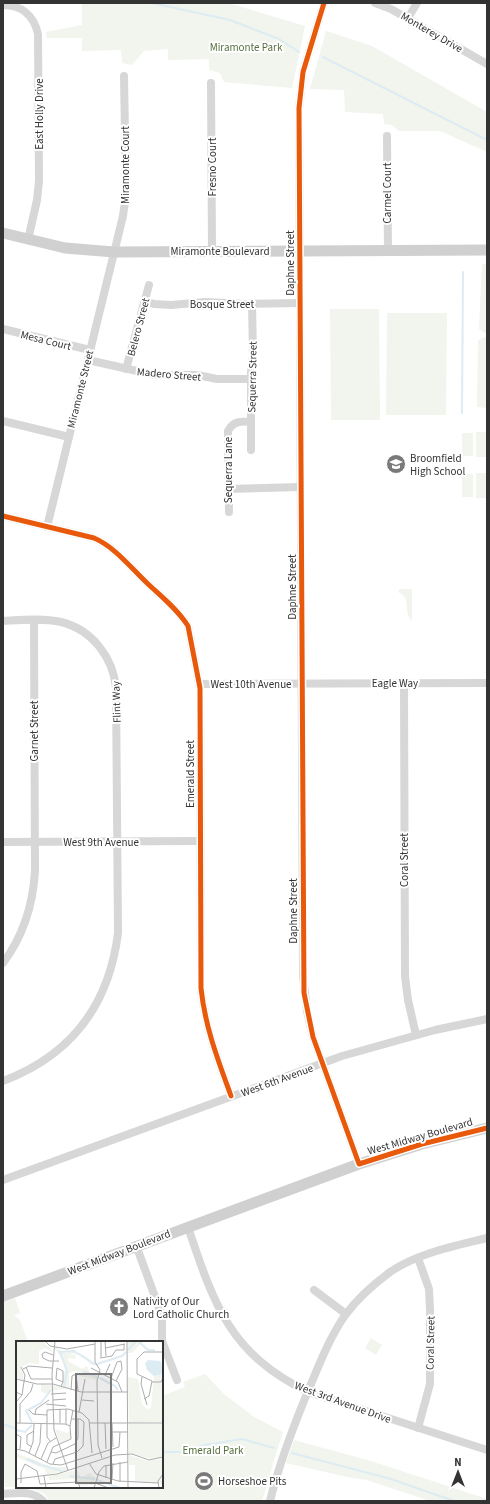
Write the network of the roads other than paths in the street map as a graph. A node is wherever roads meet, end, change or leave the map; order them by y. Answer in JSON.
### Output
{"nodes":[{"id":1,"x":324,"y":3,"type":"edge"},
{"id":2,"x":375,"y":3,"type":"edge"},
{"id":3,"x":416,"y":3,"type":"edge"},
{"id":4,"x":5,"y":5,"type":"edge"},
{"id":5,"x":408,"y":18,"type":"junction"},
{"id":6,"x":487,"y":53,"type":"edge"},
{"id":7,"x":485,"y":62,"type":"edge"},
{"id":8,"x":124,"y":76,"type":"dead end"},
{"id":9,"x":211,"y":83,"type":"dead end"},
{"id":10,"x":387,"y":136,"type":"dead end"},
{"id":11,"x":3,"y":234,"type":"edge"},
{"id":12,"x":28,"y":240,"type":"junction"},
{"id":13,"x":487,"y":250,"type":"edge"},
{"id":14,"x":212,"y":251,"type":"junction"},
{"id":15,"x":300,"y":251,"type":"junction"},
{"id":16,"x":388,"y":251,"type":"junction"},
{"id":17,"x":114,"y":252,"type":"junction"},
{"id":18,"x":149,"y":285,"type":"dead end"},
{"id":19,"x":145,"y":301,"type":"junction"},
{"id":20,"x":252,"y":303,"type":"junction"},
{"id":21,"x":300,"y":303,"type":"junction"},
{"id":22,"x":3,"y":329,"type":"edge"},
{"id":23,"x":90,"y":350,"type":"junction"},
{"id":24,"x":88,"y":360,"type":"junction"},
{"id":25,"x":126,"y":369,"type":"junction"},
{"id":26,"x":251,"y":379,"type":"junction"},
{"id":27,"x":3,"y":421,"type":"edge"},
{"id":28,"x":251,"y":422,"type":"junction"},
{"id":29,"x":68,"y":437,"type":"junction"},
{"id":30,"x":251,"y":450,"type":"dead end"},
{"id":31,"x":301,"y":487,"type":"junction"},
{"id":32,"x":228,"y":489,"type":"junction"},
{"id":33,"x":229,"y":512,"type":"dead end"},
{"id":34,"x":3,"y":516,"type":"edge"},
{"id":35,"x":47,"y":527,"type":"junction"},
{"id":36,"x":34,"y":620,"type":"junction"},
{"id":37,"x":3,"y":621,"type":"edge"},
{"id":38,"x":404,"y":683,"type":"junction"},
{"id":39,"x":487,"y":683,"type":"edge"},
{"id":40,"x":200,"y":684,"type":"junction"},
{"id":41,"x":302,"y":684,"type":"junction"},
{"id":42,"x":117,"y":841,"type":"junction"},
{"id":43,"x":200,"y":841,"type":"junction"},
{"id":44,"x":3,"y":842,"type":"edge"},
{"id":45,"x":35,"y":842,"type":"junction"},
{"id":46,"x":3,"y":963,"type":"edge"},
{"id":47,"x":487,"y":1019,"type":"edge"},
{"id":48,"x":416,"y":1035,"type":"junction"},
{"id":49,"x":322,"y":1063,"type":"junction"},
{"id":50,"x":3,"y":1081,"type":"edge"},
{"id":51,"x":231,"y":1096,"type":"junction"},
{"id":52,"x":487,"y":1128,"type":"edge"},
{"id":53,"x":359,"y":1164,"type":"junction"},
{"id":54,"x":3,"y":1180,"type":"edge"},
{"id":55,"x":188,"y":1228,"type":"junction"},
{"id":56,"x":487,"y":1238,"type":"edge"},
{"id":57,"x":136,"y":1245,"type":"junction"},
{"id":58,"x":418,"y":1258,"type":"junction"},
{"id":59,"x":314,"y":1290,"type":"dead end"},
{"id":60,"x":3,"y":1296,"type":"edge"},
{"id":61,"x":346,"y":1314,"type":"junction"},
{"id":62,"x":162,"y":1341,"type":"edge"},
{"id":63,"x":163,"y":1344,"type":"edge"},
{"id":64,"x":177,"y":1380,"type":"dead end"},
{"id":65,"x":308,"y":1392,"type":"junction"},
{"id":66,"x":418,"y":1428,"type":"junction"},
{"id":67,"x":487,"y":1450,"type":"edge"},
{"id":68,"x":3,"y":1494,"type":"edge"},
{"id":69,"x":43,"y":1501,"type":"edge"},
{"id":70,"x":270,"y":1501,"type":"edge"}],
"edges":[{"from":1,"to":15,"type":"street","name":"Daphne Street"},
{"from":2,"to":5,"type":"street","name":"Monterey Drive"},
{"from":3,"to":5,"type":"street"},
{"from":4,"to":12,"type":"street","name":"East Holly Drive"},
{"from":5,"to":7,"type":"street","name":"Monterey Drive"},
{"from":6,"to":7,"type":"street"},
{"from":8,"to":17,"type":"street","name":"Miramonte Court"},
{"from":9,"to":14,"type":"street","name":"Fresno Court"},
{"from":10,"to":16,"type":"street","name":"Carmel Court"},
{"from":11,"to":12,"type":"main road","name":"Miramonte Boulevard"},
{"from":12,"to":17,"type":"main road","name":"Miramonte Boulevard"},
{"from":13,"to":16,"type":"main road","name":"Miramonte Boulevard"},
{"from":14,"to":15,"type":"main road","name":"Miramonte Boulevard"},
{"from":14,"to":17,"type":"main road","name":"Miramonte Boulevard"},
{"from":15,"to":16,"type":"main road","name":"Miramonte Boulevard"},
{"from":15,"to":21,"type":"street","name":"Daphne Street"},
{"from":17,"to":23,"type":"street","name":"Miramonte Street"},
{"from":18,"to":19,"type":"street","name":"Belero Street"},
{"from":19,"to":20,"type":"street","name":"Bosque Street"},
{"from":19,"to":25,"type":"street","name":"Belero Street"},
{"from":20,"to":21,"type":"street","name":"Bosque Street"},
{"from":20,"to":26,"type":"street","name":"Sequerra Street"},
{"from":21,"to":31,"type":"street","name":"Daphne Street"},
{"from":22,"to":23,"type":"street","name":"Mesa Court"},
{"from":23,"to":24,"type":"street","name":"Miramonte Street"},
{"from":24,"to":25,"type":"street","name":"Madero Street"},
{"from":24,"to":29,"type":"street","name":"Miramonte Street"},
{"from":25,"to":26,"type":"street","name":"Madero Street"},
{"from":26,"to":28,"type":"street","name":"Sequerra Street"},
{"from":27,"to":29,"type":"street"},
{"from":28,"to":30,"type":"street","name":"Sequerra Street"},
{"from":28,"to":32,"type":"street","name":"Sequerra Lane"},
{"from":29,"to":35,"type":"street","name":"Miramonte Street"},
{"from":31,"to":32,"type":"street"},
{"from":31,"to":41,"type":"street","name":"Daphne Street"},
{"from":32,"to":33,"type":"street","name":"Sequerra Lane"},
{"from":34,"to":35,"type":"street","name":"Emerald Street"},
{"from":35,"to":40,"type":"street","name":"Emerald Street"},
{"from":36,"to":37,"type":"street","name":"Flint Way"},
{"from":36,"to":42,"type":"street","name":"Flint Way"},
{"from":36,"to":45,"type":"street","name":"Garnet Street"},
{"from":38,"to":39,"type":"street","name":"Eagle Way"},
{"from":38,"to":41,"type":"street","name":"Eagle Way"},
{"from":38,"to":48,"type":"street","name":"Coral Street"},
{"from":40,"to":41,"type":"street","name":"West 10th Avenue"},
{"from":40,"to":43,"type":"street","name":"Emerald Street"},
{"from":41,"to":49,"type":"street","name":"Daphne Street"},
{"from":42,"to":43,"type":"street","name":"West 9th Avenue"},
{"from":42,"to":45,"type":"street","name":"West 9th Avenue"},
{"from":42,"to":50,"type":"street","name":"Flint Way"},
{"from":43,"to":51,"type":"street","name":"Emerald Street"},
{"from":44,"to":45,"type":"street","name":"West 9th Avenue"},
{"from":45,"to":46,"type":"street","name":"Garnet Street"},
{"from":47,"to":48,"type":"street","name":"West 6th Avenue"},
{"from":48,"to":49,"type":"street","name":"West 6th Avenue"},
{"from":49,"to":51,"type":"street","name":"West 6th Avenue"},
{"from":49,"to":53,"type":"street","name":"Daphne Street"},
{"from":51,"to":54,"type":"street","name":"West 6th Avenue"},
{"from":52,"to":53,"type":"main road","name":"West Midway Boulevard"},
{"from":53,"to":55,"type":"main road","name":"West Midway Boulevard"},
{"from":55,"to":57,"type":"main road","name":"West Midway Boulevard"},
{"from":55,"to":65,"type":"street","name":"West 3rd Avenue Drive"},
{"from":56,"to":58,"type":"street"},
{"from":57,"to":60,"type":"main road","name":"West Midway Boulevard"},
{"from":57,"to":62,"type":"street"},
{"from":58,"to":61,"type":"street"},
{"from":58,"to":66,"type":"street","name":"Coral Street"},
{"from":59,"to":61,"type":"street"},
{"from":61,"to":65,"type":"street"},
{"from":63,"to":64,"type":"street"},
{"from":65,"to":66,"type":"street","name":"West 3rd Avenue Drive"},
{"from":65,"to":70,"type":"street"},
{"from":66,"to":67,"type":"street","name":"West 3rd Avenue Drive"},
{"from":68,"to":69,"type":"street"}]}
